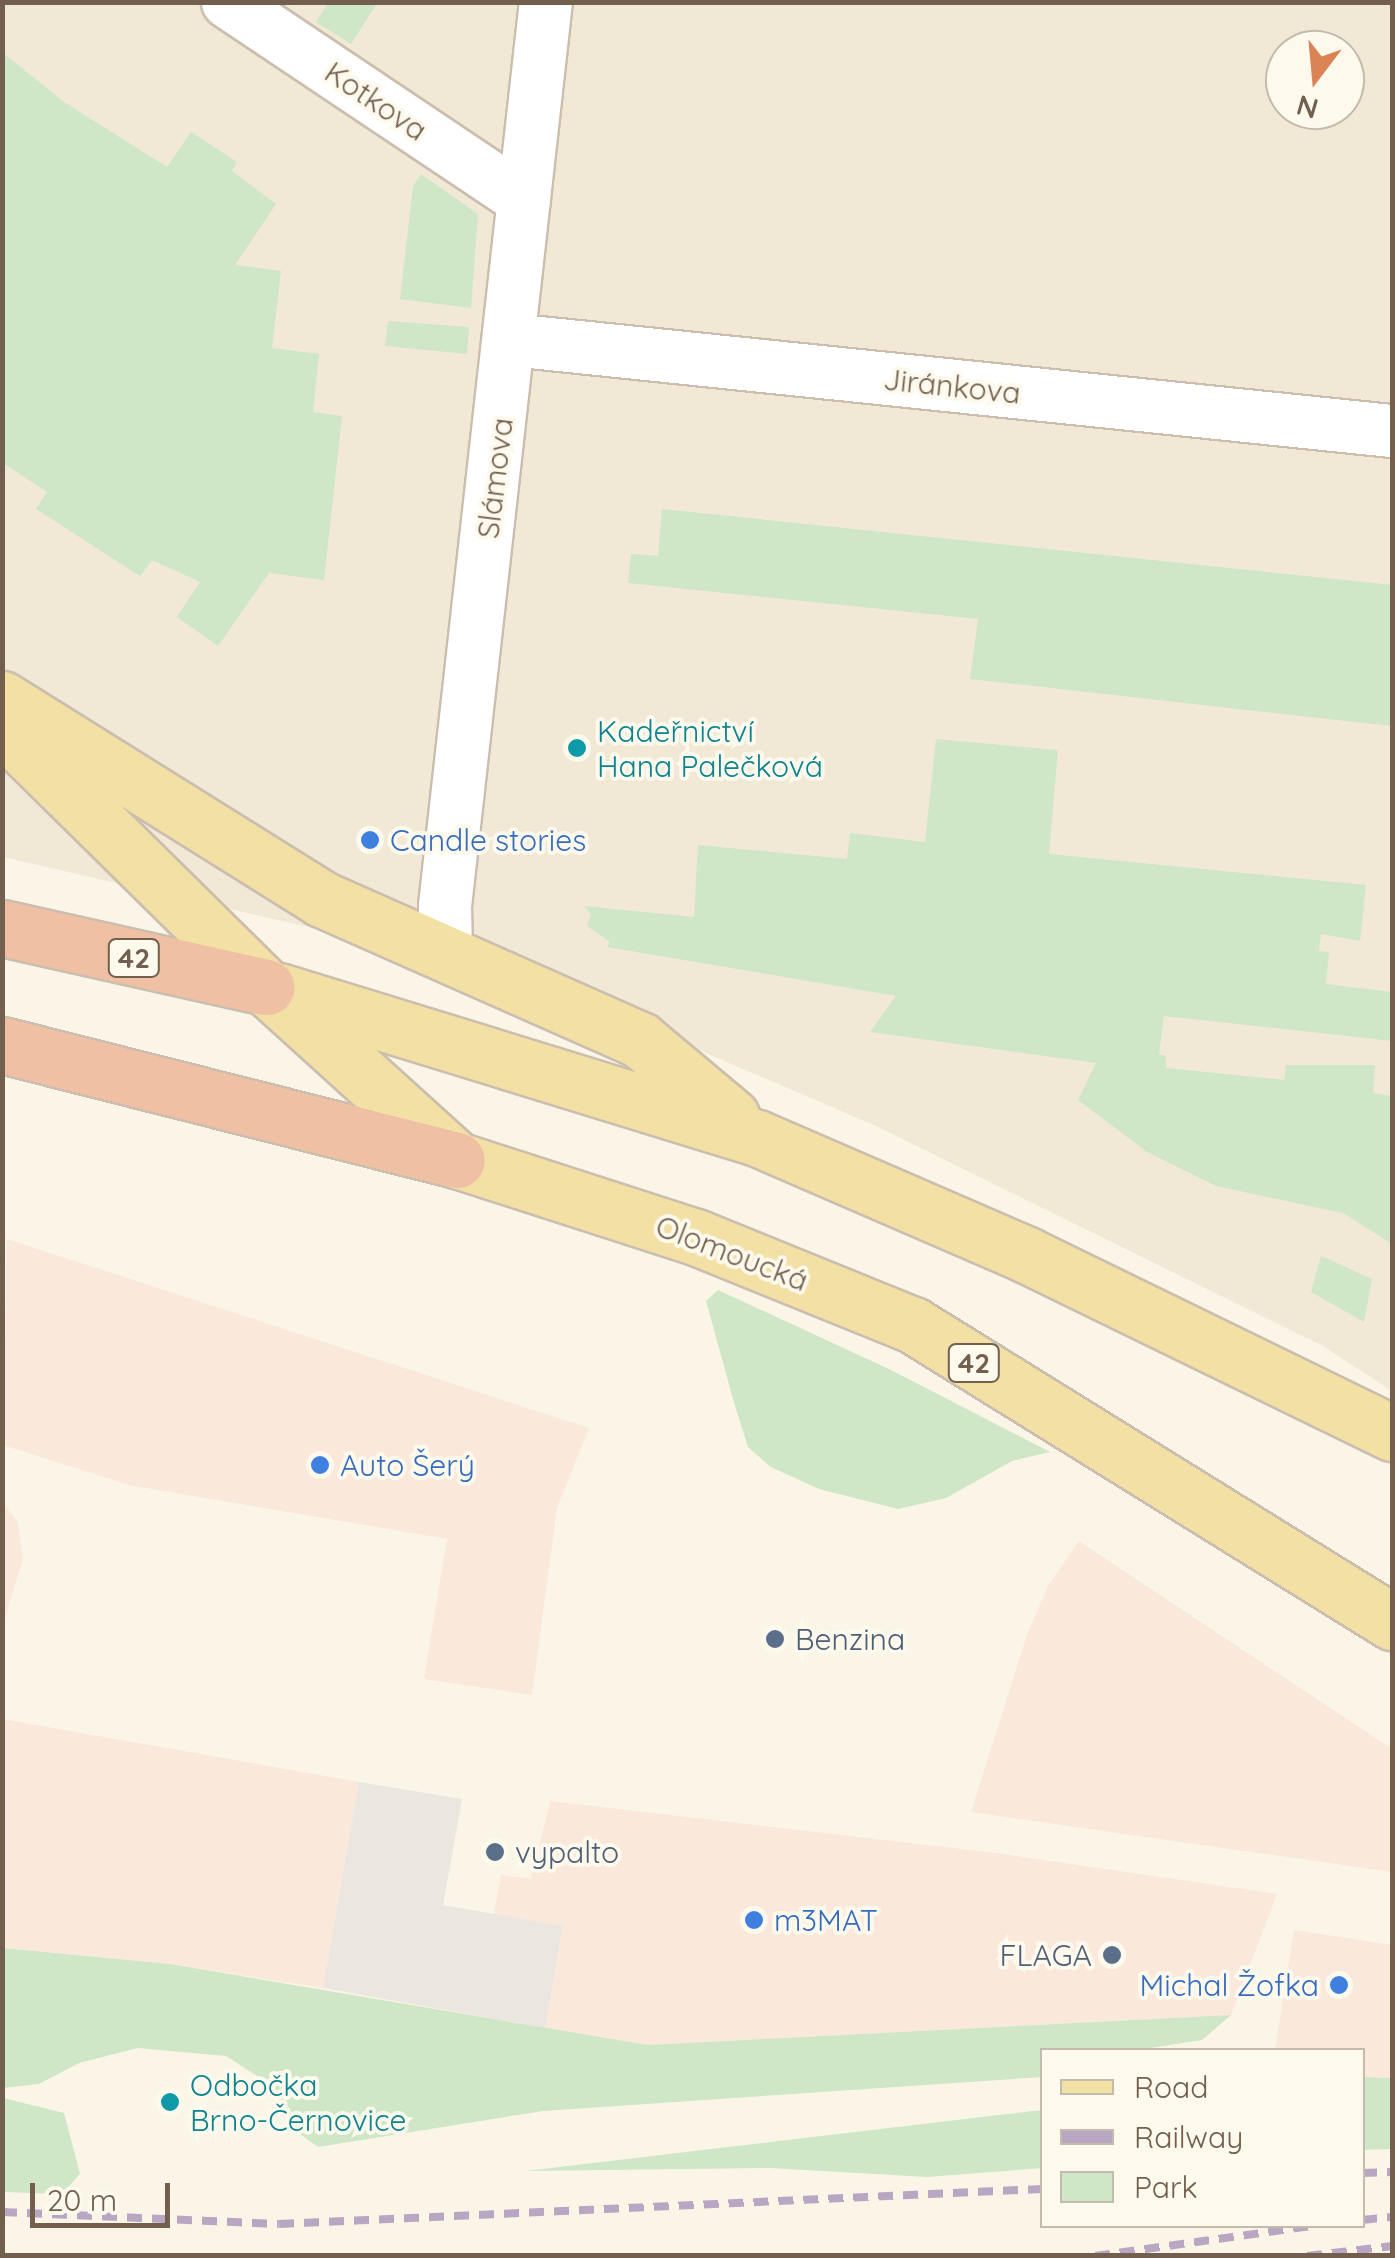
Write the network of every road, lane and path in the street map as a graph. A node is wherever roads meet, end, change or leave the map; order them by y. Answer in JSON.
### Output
{"nodes":[{"id":1,"x":228,"y":2,"type":"edge"},
{"id":2,"x":546,"y":2,"type":"edge"},
{"id":3,"x":524,"y":200,"type":"junction"},
{"id":4,"x":512,"y":340,"type":"junction"},
{"id":5,"x":1392,"y":432,"type":"edge"},
{"id":6,"x":2,"y":700,"type":"edge"},
{"id":7,"x":2,"y":727,"type":"edge"},
{"id":8,"x":2,"y":928,"type":"edge"},
{"id":9,"x":446,"y":953,"type":"junction"},
{"id":10,"x":266,"y":987,"type":"junction"},
{"id":11,"x":2,"y":1045,"type":"edge"},
{"id":12,"x":757,"y":1138,"type":"junction"},
{"id":13,"x":457,"y":1160,"type":"junction"},
{"id":14,"x":1392,"y":1433,"type":"edge"},
{"id":15,"x":1392,"y":1622,"type":"edge"}],
"edges":[{"from":1,"to":3,"type":"street","name":"Kotkova"},
{"from":2,"to":3,"type":"street","name":"Slámova"},
{"from":3,"to":4,"type":"street","name":"Slámova"},
{"from":4,"to":5,"type":"street","name":"Jiránkova"},
{"from":4,"to":9,"type":"street","name":"Slámova"},
{"from":6,"to":9,"type":"main road"},
{"from":7,"to":10,"type":"main road"},
{"from":8,"to":10,"type":"highway","number":"42"},
{"from":9,"to":12,"type":"main road"},
{"from":10,"to":12,"type":"main road","number":"42"},
{"from":10,"to":13,"type":"main road"},
{"from":11,"to":13,"type":"highway","name":"Olomoucká","number":"42"},
{"from":12,"to":14,"type":"main road","number":"42"},
{"from":13,"to":15,"type":"main road","name":"Olomoucká","number":"42"}]}
